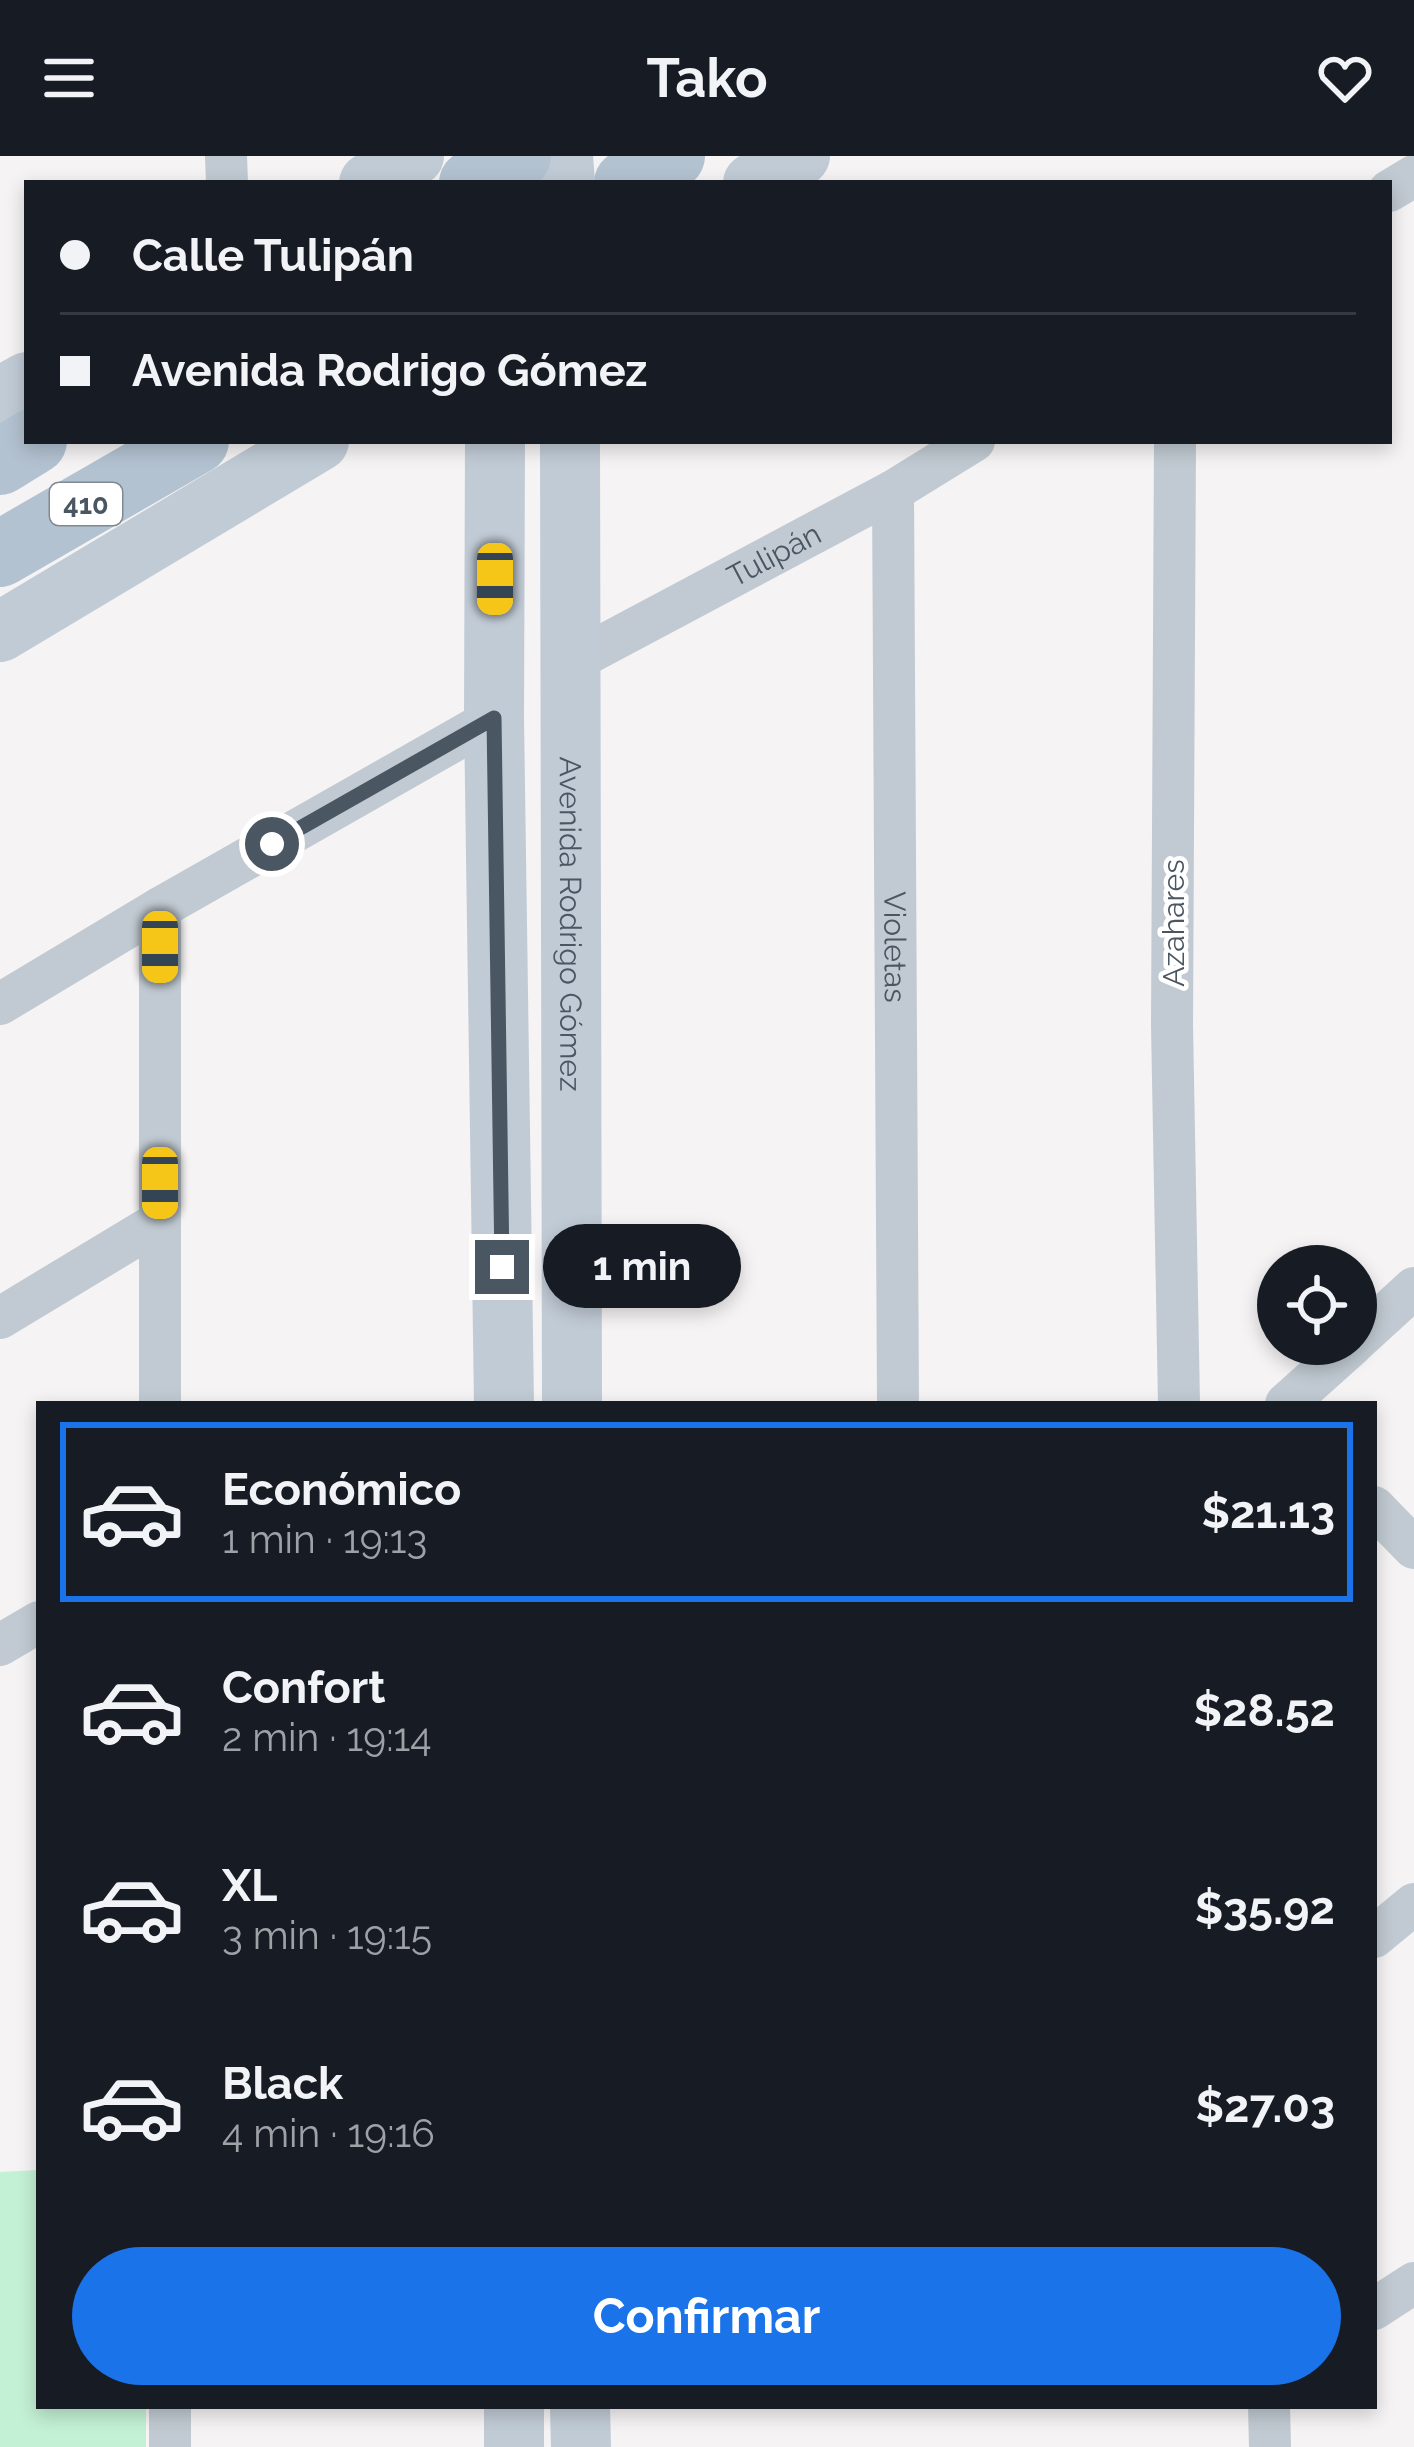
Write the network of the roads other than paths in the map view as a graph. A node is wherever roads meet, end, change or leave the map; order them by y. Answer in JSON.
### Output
{"nodes":[{"id":1,"x":414,"y":156,"type":"edge"},
{"id":2,"x":518,"y":156,"type":"edge"},
{"id":3,"x":672,"y":156,"type":"edge"},
{"id":4,"x":800,"y":156,"type":"edge"},
{"id":5,"x":374,"y":180,"type":"edge"},
{"id":6,"x":477,"y":180,"type":"edge"},
{"id":7,"x":632,"y":180,"type":"edge"},
{"id":8,"x":758,"y":180,"type":"edge"},
{"id":9,"x":29,"y":444,"type":"edge"},
{"id":10,"x":496,"y":444,"type":"edge"},
{"id":11,"x":570,"y":444,"type":"edge"},
{"id":12,"x":969,"y":444,"type":"edge"},
{"id":13,"x":1175,"y":444,"type":"edge"},
{"id":14,"x":304,"y":446,"type":"edge"},
{"id":15,"x":184,"y":448,"type":"edge"},
{"id":16,"x":0,"y":462,"type":"edge"},
{"id":17,"x":893,"y":490,"type":"junction"},
{"id":18,"x":0,"y":554,"type":"edge"},
{"id":19,"x":0,"y":632,"type":"edge"},
{"id":20,"x":570,"y":663,"type":"junction"},
{"id":21,"x":494,"y":718,"type":"junction"},
{"id":22,"x":160,"y":908,"type":"junction"},
{"id":23,"x":0,"y":1004,"type":"edge"},
{"id":24,"x":159,"y":1222,"type":"junction"},
{"id":25,"x":1414,"y":1288,"type":"edge"},
{"id":26,"x":0,"y":1318,"type":"edge"},
{"id":27,"x":1377,"y":1321,"type":"edge"},
{"id":28,"x":1329,"y":1365,"type":"edge"},
{"id":29,"x":160,"y":1401,"type":"edge"},
{"id":30,"x":504,"y":1401,"type":"edge"},
{"id":31,"x":572,"y":1401,"type":"edge"},
{"id":32,"x":898,"y":1401,"type":"edge"},
{"id":33,"x":1179,"y":1401,"type":"edge"},
{"id":34,"x":1289,"y":1401,"type":"edge"},
{"id":35,"x":1377,"y":1511,"type":"edge"},
{"id":36,"x":1414,"y":1548,"type":"edge"},
{"id":37,"x":36,"y":1624,"type":"edge"},
{"id":38,"x":0,"y":1645,"type":"edge"},
{"id":39,"x":1414,"y":1904,"type":"edge"},
{"id":40,"x":1377,"y":1935,"type":"edge"},
{"id":41,"x":1414,"y":2282,"type":"edge"},
{"id":42,"x":1377,"y":2306,"type":"edge"},
{"id":43,"x":170,"y":2409,"type":"edge"},
{"id":44,"x":514,"y":2409,"type":"edge"},
{"id":45,"x":580,"y":2409,"type":"edge"},
{"id":46,"x":1269,"y":2409,"type":"edge"},
{"id":47,"x":170,"y":2447,"type":"edge"},
{"id":48,"x":514,"y":2447,"type":"edge"},
{"id":49,"x":581,"y":2447,"type":"edge"},
{"id":50,"x":1270,"y":2447,"type":"edge"}],
"edges":[{"from":1,"to":5,"type":"main road"},
{"from":2,"to":6,"type":"main road","bridge":true},
{"from":3,"to":7,"type":"main road"},
{"from":4,"to":8,"type":"main road"},
{"from":9,"to":16,"type":"main road","number":"410"},
{"from":10,"to":21,"type":"main road"},
{"from":11,"to":20,"type":"main road","name":"Avenida Rodrigo Gómez"},
{"from":12,"to":17,"type":"street","name":"Tulipán"},
{"from":13,"to":33,"type":"street","name":"Azahares"},
{"from":14,"to":19,"type":"main road"},
{"from":15,"to":18,"type":"main road","number":"410"},
{"from":17,"to":20,"type":"street","name":"Tulipán"},
{"from":17,"to":32,"type":"street","name":"Violetas"},
{"from":20,"to":31,"type":"main road","name":"Avenida Rodrigo Gómez"},
{"from":21,"to":22,"type":"street"},
{"from":21,"to":30,"type":"main road"},
{"from":22,"to":23,"type":"street"},
{"from":22,"to":24,"type":"street"},
{"from":24,"to":26,"type":"street"},
{"from":24,"to":29,"type":"street"},
{"from":25,"to":27,"type":"street"},
{"from":28,"to":34,"type":"street"},
{"from":35,"to":36,"type":"street"},
{"from":37,"to":38,"type":"street"},
{"from":39,"to":40,"type":"street"},
{"from":41,"to":42,"type":"street"},
{"from":43,"to":47,"type":"street"},
{"from":44,"to":48,"type":"main road"},
{"from":45,"to":49,"type":"main road"},
{"from":46,"to":50,"type":"street"}]}
